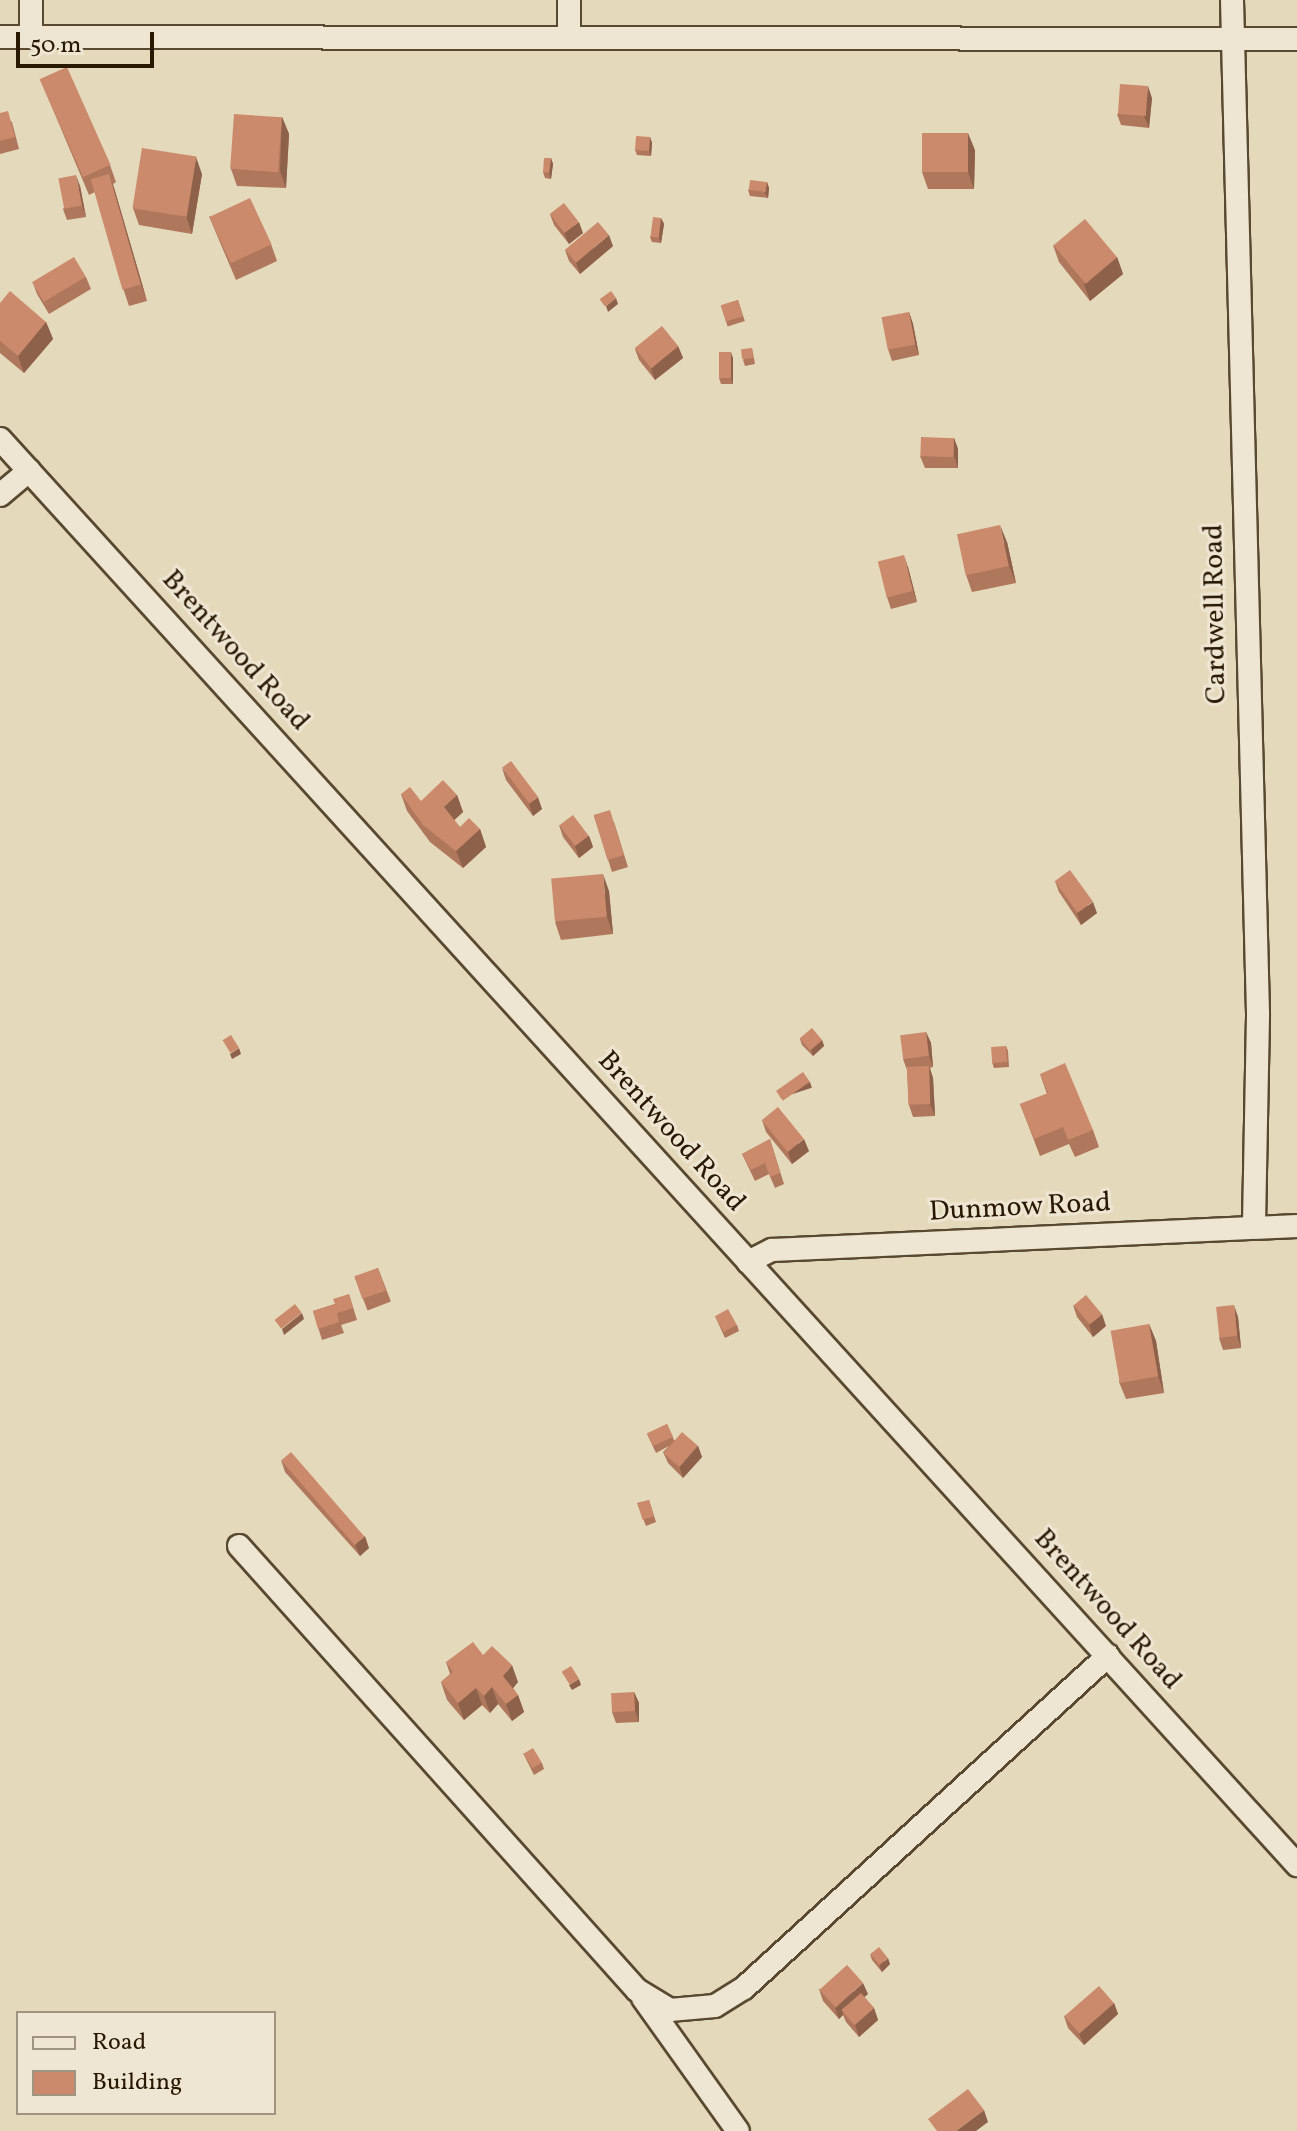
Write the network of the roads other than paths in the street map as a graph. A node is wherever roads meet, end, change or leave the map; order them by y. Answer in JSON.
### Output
{"nodes":[{"id":1,"x":31,"y":0,"type":"edge"},
{"id":2,"x":569,"y":0,"type":"edge"},
{"id":3,"x":1232,"y":0,"type":"edge"},
{"id":4,"x":31,"y":36,"type":"junction"},
{"id":5,"x":0,"y":37,"type":"edge"},
{"id":6,"x":569,"y":38,"type":"junction"},
{"id":7,"x":1297,"y":39,"type":"edge"},
{"id":8,"x":1233,"y":40,"type":"junction"},
{"id":9,"x":0,"y":439,"type":"edge"},
{"id":10,"x":29,"y":471,"type":"junction"},
{"id":11,"x":0,"y":495,"type":"edge"},
{"id":12,"x":1254,"y":1226,"type":"junction"},
{"id":13,"x":1297,"y":1226,"type":"edge"},
{"id":14,"x":748,"y":1262,"type":"junction"},
{"id":15,"x":239,"y":1546,"type":"dead end"},
{"id":16,"x":1108,"y":1656,"type":"junction"},
{"id":17,"x":1297,"y":1865,"type":"edge"},
{"id":18,"x":637,"y":1990,"type":"junction"},
{"id":19,"x":738,"y":2131,"type":"edge"}],
"edges":[{"from":1,"to":4,"type":"street"},
{"from":2,"to":6,"type":"street"},
{"from":3,"to":8,"type":"street","name":"Cardwell Road"},
{"from":4,"to":5,"type":"street"},
{"from":4,"to":6,"type":"street"},
{"from":6,"to":8,"type":"street"},
{"from":7,"to":8,"type":"street"},
{"from":8,"to":12,"type":"street","name":"Cardwell Road"},
{"from":9,"to":10,"type":"street","name":"Brentwood Road"},
{"from":10,"to":11,"type":"street"},
{"from":10,"to":14,"type":"street","name":"Brentwood Road"},
{"from":12,"to":13,"type":"street","name":"Dunmow Road"},
{"from":12,"to":14,"type":"street","name":"Dunmow Road"},
{"from":14,"to":16,"type":"street","name":"Brentwood Road"},
{"from":15,"to":18,"type":"street"},
{"from":16,"to":17,"type":"street","name":"Brentwood Road"},
{"from":16,"to":18,"type":"street"},
{"from":18,"to":19,"type":"street"}]}
